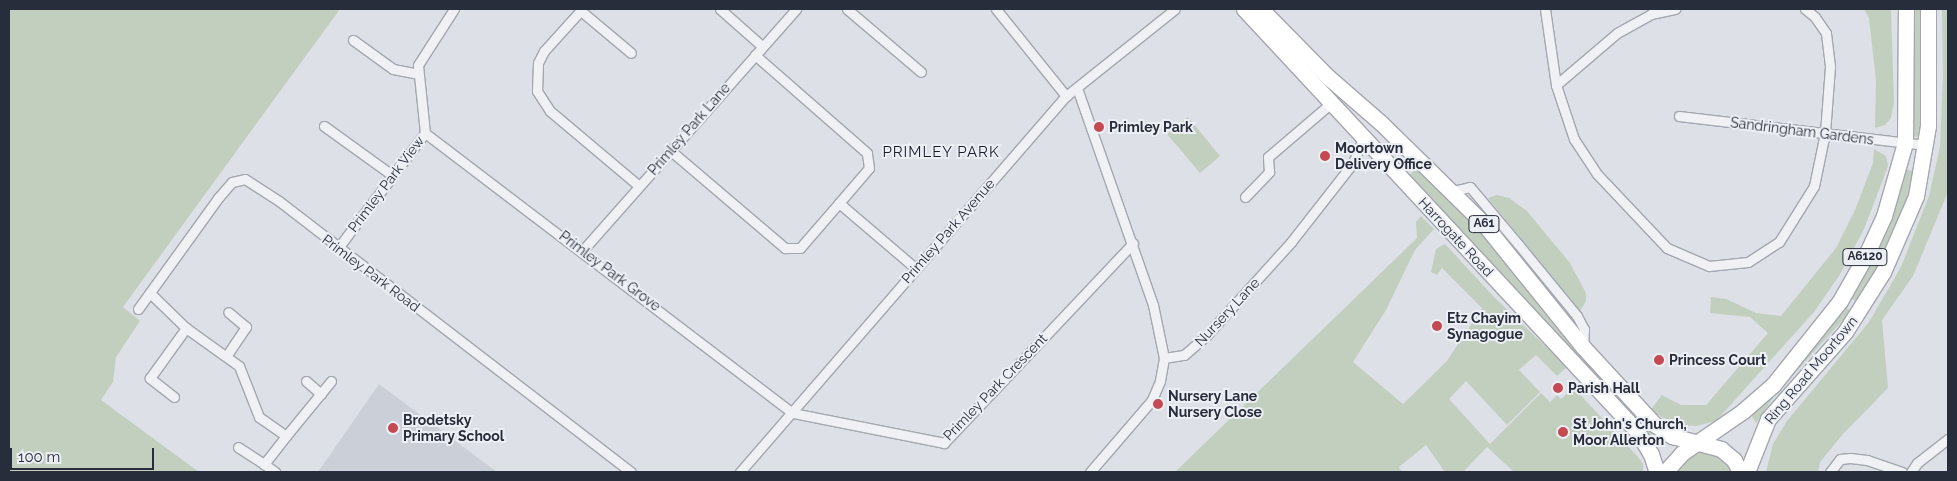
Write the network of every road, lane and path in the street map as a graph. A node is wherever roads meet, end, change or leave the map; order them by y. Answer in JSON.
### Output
{"nodes":[{"id":1,"x":454,"y":9,"type":"edge"},
{"id":2,"x":720,"y":9,"type":"edge"},
{"id":3,"x":796,"y":9,"type":"edge"},
{"id":4,"x":847,"y":9,"type":"edge"},
{"id":5,"x":996,"y":9,"type":"edge"},
{"id":6,"x":1175,"y":9,"type":"edge"},
{"id":7,"x":1545,"y":9,"type":"edge"},
{"id":8,"x":1675,"y":9,"type":"edge"},
{"id":9,"x":1805,"y":9,"type":"edge"},
{"id":10,"x":1906,"y":9,"type":"edge"},
{"id":11,"x":1928,"y":9,"type":"edge"},
{"id":12,"x":581,"y":10,"type":"edge"},
{"id":13,"x":1256,"y":11,"type":"edge"},
{"id":14,"x":353,"y":40,"type":"dead end"},
{"id":15,"x":762,"y":46,"type":"junction"},
{"id":16,"x":631,"y":53,"type":"dead end"},
{"id":17,"x":755,"y":54,"type":"junction"},
{"id":18,"x":922,"y":72,"type":"dead end"},
{"id":19,"x":418,"y":74,"type":"junction"},
{"id":20,"x":1556,"y":86,"type":"junction"},
{"id":21,"x":1077,"y":88,"type":"junction"},
{"id":22,"x":1343,"y":90,"type":"junction"},
{"id":23,"x":1066,"y":96,"type":"junction"},
{"id":24,"x":1330,"y":104,"type":"junction"},
{"id":25,"x":1679,"y":116,"type":"dead end"},
{"id":26,"x":324,"y":126,"type":"dead end"},
{"id":27,"x":425,"y":133,"type":"junction"},
{"id":28,"x":1358,"y":133,"type":"junction"},
{"id":29,"x":1825,"y":133,"type":"junction"},
{"id":30,"x":1905,"y":143,"type":"junction"},
{"id":31,"x":1925,"y":144,"type":"junction"},
{"id":32,"x":1408,"y":148,"type":"junction"},
{"id":33,"x":671,"y":151,"type":"junction"},
{"id":34,"x":1394,"y":172,"type":"junction"},
{"id":35,"x":392,"y":175,"type":"junction"},
{"id":36,"x":639,"y":186,"type":"junction"},
{"id":37,"x":1245,"y":197,"type":"dead end"},
{"id":38,"x":839,"y":202,"type":"junction"},
{"id":39,"x":1133,"y":244,"type":"junction"},
{"id":40,"x":338,"y":248,"type":"junction"},
{"id":41,"x":583,"y":250,"type":"junction"},
{"id":42,"x":915,"y":268,"type":"junction"},
{"id":43,"x":150,"y":293,"type":"junction"},
{"id":44,"x":138,"y":310,"type":"dead end"},
{"id":45,"x":228,"y":312,"type":"dead end"},
{"id":46,"x":186,"y":328,"type":"junction"},
{"id":47,"x":227,"y":355,"type":"junction"},
{"id":48,"x":1164,"y":358,"type":"junction"},
{"id":49,"x":306,"y":381,"type":"dead end"},
{"id":50,"x":331,"y":381,"type":"dead end"},
{"id":51,"x":321,"y":394,"type":"junction"},
{"id":52,"x":174,"y":397,"type":"dead end"},
{"id":53,"x":793,"y":413,"type":"junction"},
{"id":54,"x":286,"y":436,"type":"junction"},
{"id":55,"x":1948,"y":439,"type":"edge"},
{"id":56,"x":1697,"y":442,"type":"junction"},
{"id":57,"x":238,"y":447,"type":"dead end"},
{"id":58,"x":264,"y":464,"type":"junction"},
{"id":59,"x":275,"y":472,"type":"edge"},
{"id":60,"x":631,"y":472,"type":"edge"},
{"id":61,"x":740,"y":472,"type":"edge"},
{"id":62,"x":1090,"y":472,"type":"edge"},
{"id":63,"x":1657,"y":472,"type":"edge"},
{"id":64,"x":1665,"y":472,"type":"edge"},
{"id":65,"x":1740,"y":472,"type":"edge"},
{"id":66,"x":1747,"y":472,"type":"edge"},
{"id":67,"x":1830,"y":472,"type":"edge"},
{"id":68,"x":1902,"y":472,"type":"edge"},
{"id":69,"x":1911,"y":472,"type":"edge"}],
"edges":[{"from":1,"to":19,"type":"street","name":"Primley Park View"},
{"from":2,"to":15,"type":"street"},
{"from":3,"to":15,"type":"street","name":"Primley Park Lane"},
{"from":4,"to":18,"type":"street"},
{"from":5,"to":23,"type":"street"},
{"from":6,"to":21,"type":"street","name":"Primley Park Avenue"},
{"from":7,"to":20,"type":"street"},
{"from":8,"to":20,"type":"street"},
{"from":9,"to":29,"type":"street"},
{"from":10,"to":30,"type":"highway","name":"Ring Road Moortown","number":"A6120"},
{"from":11,"to":31,"type":"highway","name":"Ring Road Moortown","number":"A6120"},
{"from":12,"to":16,"type":"street"},
{"from":12,"to":36,"type":"street"},
{"from":13,"to":22,"type":"highway","name":"Harrogate Road","number":"A61"},
{"from":13,"to":24,"type":"highway","name":"Harrogate Road","number":"A61"},
{"from":14,"to":19,"type":"street"},
{"from":15,"to":17,"type":"street","name":"Primley Park Lane"},
{"from":17,"to":33,"type":"street","name":"Primley Park Lane"},
{"from":17,"to":38,"type":"street"},
{"from":19,"to":27,"type":"street","name":"Primley Park View"},
{"from":20,"to":29,"type":"street"},
{"from":21,"to":23,"type":"street","name":"Primley Park Avenue"},
{"from":21,"to":39,"type":"street"},
{"from":22,"to":28,"type":"highway"},
{"from":22,"to":32,"type":"highway","name":"Harrogate Road","number":"A61"},
{"from":23,"to":42,"type":"street","name":"Primley Park Avenue"},
{"from":24,"to":28,"type":"highway","name":"Harrogate Road","number":"A61"},
{"from":24,"to":37,"type":"street"},
{"from":25,"to":29,"type":"street","name":"Sandringham Gardens"},
{"from":26,"to":35,"type":"street"},
{"from":27,"to":35,"type":"street","name":"Primley Park View"},
{"from":27,"to":41,"type":"street","name":"Primley Park Grove"},
{"from":28,"to":34,"type":"highway","name":"Harrogate Road","number":"A61"},
{"from":28,"to":48,"type":"street","name":"Nursery Lane"},
{"from":29,"to":30,"type":"street","name":"Sandringham Gardens"},
{"from":30,"to":31,"type":"street","name":"Sandringham Gardens"},
{"from":30,"to":56,"type":"highway","name":"Ring Road Moortown","number":"A6120"},
{"from":31,"to":66,"type":"highway","name":"Ring Road Moortown","number":"A6120"},
{"from":32,"to":34,"type":"highway"},
{"from":32,"to":56,"type":"highway","name":"Harrogate Road","number":"A61"},
{"from":33,"to":36,"type":"street","name":"Primley Park Lane"},
{"from":33,"to":38,"type":"street"},
{"from":34,"to":63,"type":"highway","name":"Harrogate Road","number":"A61"},
{"from":35,"to":40,"type":"street","name":"Primley Park View"},
{"from":36,"to":41,"type":"street","name":"Primley Park Lane"},
{"from":38,"to":42,"type":"street"},
{"from":39,"to":48,"type":"street"},
{"from":39,"to":53,"type":"street","name":"Primley Park Crescent"},
{"from":40,"to":43,"type":"street","name":"Primley Park Road"},
{"from":40,"to":60,"type":"street","name":"Primley Park Road"},
{"from":41,"to":53,"type":"street","name":"Primley Park Grove"},
{"from":42,"to":53,"type":"street","name":"Primley Park Avenue"},
{"from":43,"to":44,"type":"street","name":"Primley Park Road"},
{"from":43,"to":46,"type":"street"},
{"from":45,"to":47,"type":"street"},
{"from":46,"to":47,"type":"street"},
{"from":46,"to":52,"type":"street"},
{"from":47,"to":54,"type":"street"},
{"from":48,"to":62,"type":"street"},
{"from":49,"to":51,"type":"street"},
{"from":50,"to":51,"type":"street"},
{"from":51,"to":54,"type":"street"},
{"from":53,"to":61,"type":"street","name":"Primley Park Avenue"},
{"from":54,"to":58,"type":"street"},
{"from":55,"to":69,"type":"street"},
{"from":56,"to":64,"type":"highway","name":"Ring Road Moortown"},
{"from":56,"to":65,"type":"highway","name":"Harrogate Road"},
{"from":57,"to":58,"type":"street"},
{"from":58,"to":59,"type":"street"},
{"from":67,"to":68,"type":"street"}]}
